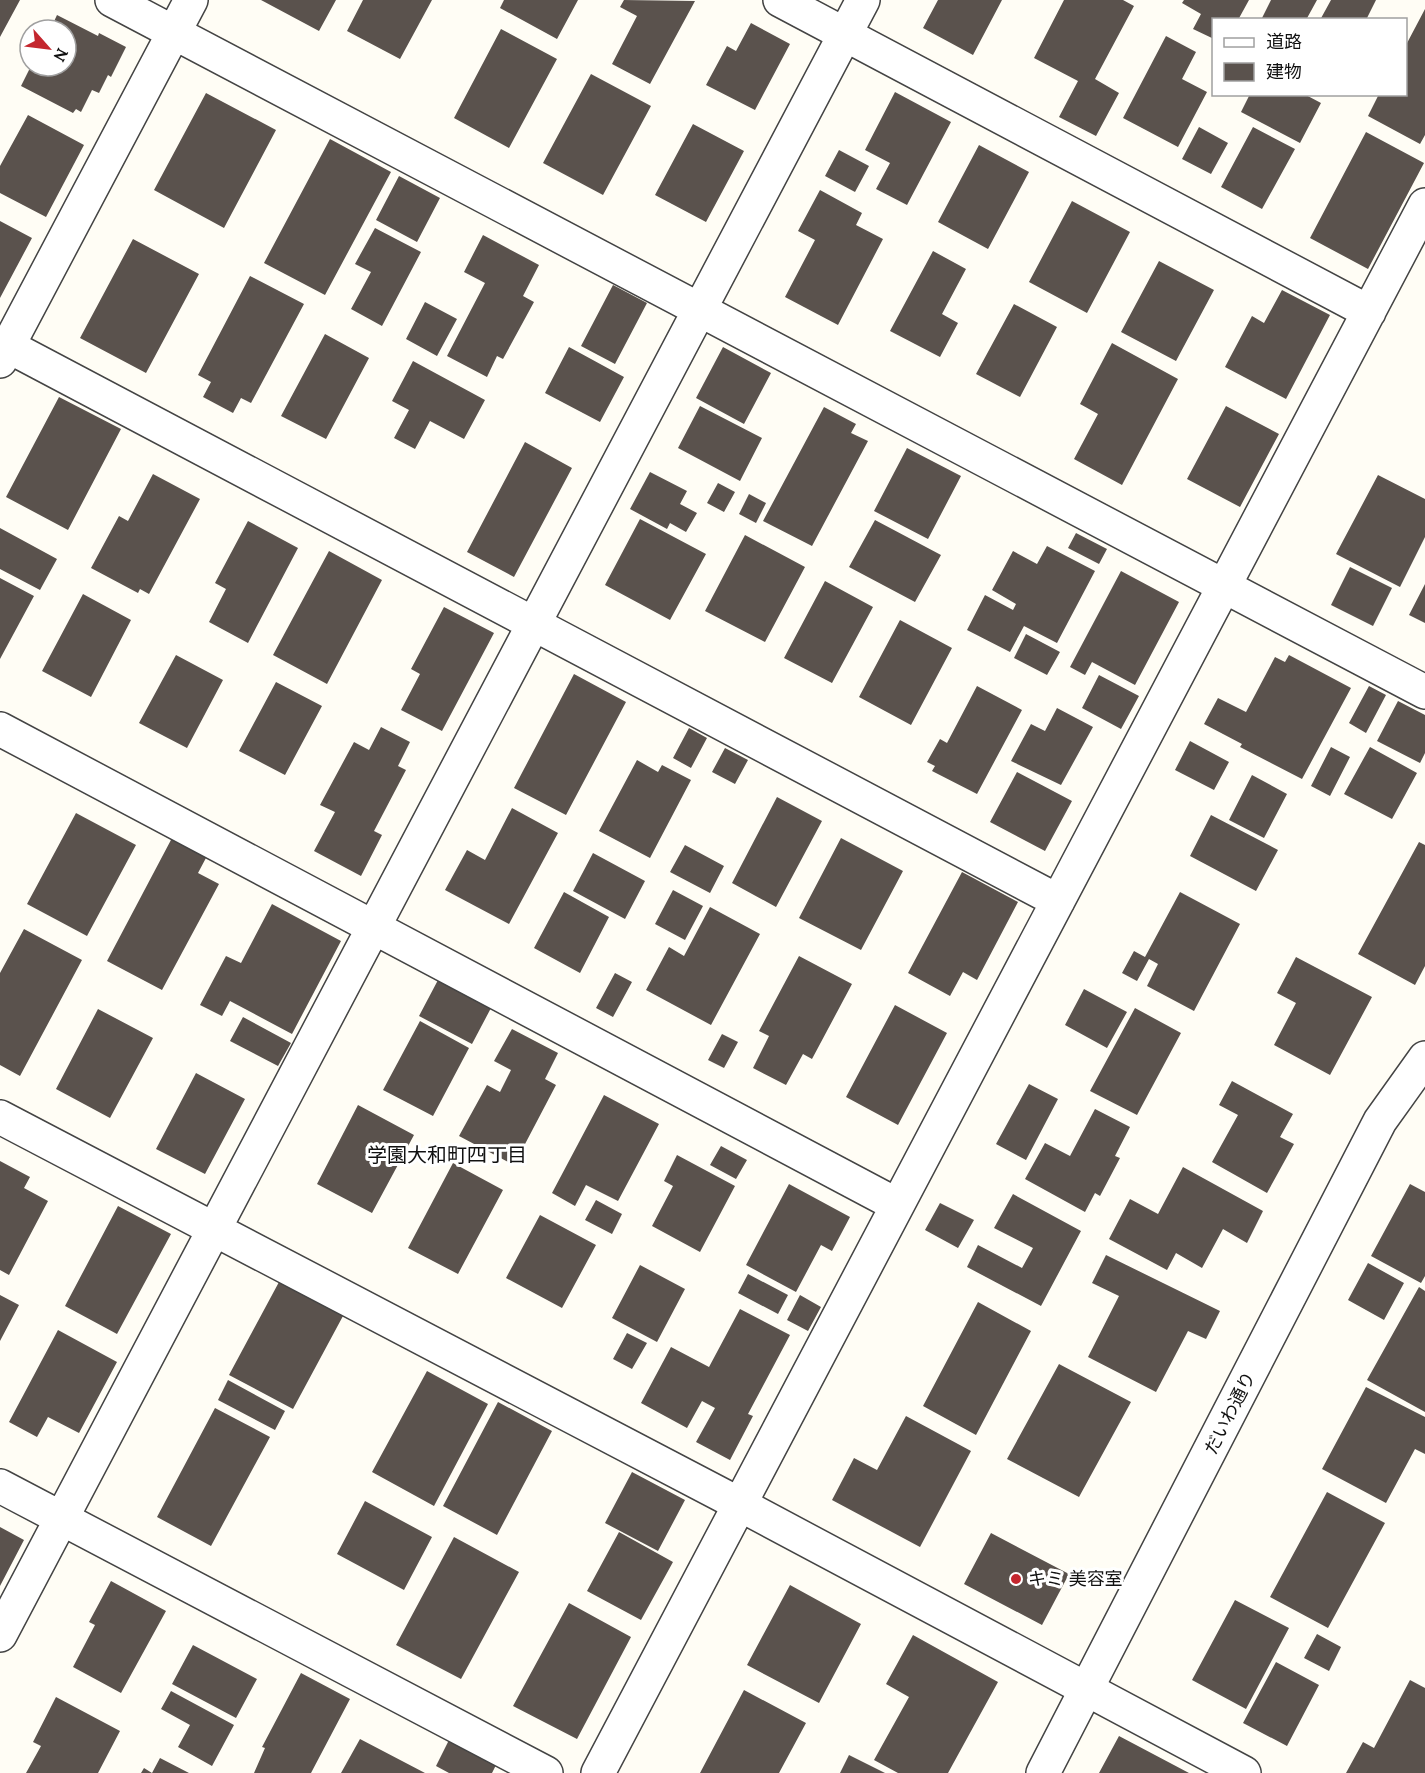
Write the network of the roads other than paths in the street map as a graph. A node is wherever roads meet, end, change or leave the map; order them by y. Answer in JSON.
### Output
{"nodes":[{"id":1,"x":112,"y":0,"type":"edge"},
{"id":2,"x":191,"y":0,"type":"edge"},
{"id":3,"x":780,"y":0,"type":"edge"},
{"id":4,"x":863,"y":0,"type":"edge"},
{"id":5,"x":174,"y":32,"type":"junction"},
{"id":6,"x":845,"y":34,"type":"junction"},
{"id":7,"x":1425,"y":205,"type":"edge"},
{"id":8,"x":699,"y":309,"type":"junction"},
{"id":9,"x":1369,"y":312,"type":"junction"},
{"id":10,"x":4,"y":354,"type":"edge"},
{"id":11,"x":1224,"y":586,"type":"junction"},
{"id":12,"x":533,"y":625,"type":"junction"},
{"id":13,"x":1425,"y":692,"type":"edge"},
{"id":14,"x":0,"y":729,"type":"edge"},
{"id":15,"x":1058,"y":901,"type":"junction"},
{"id":16,"x":374,"y":928,"type":"junction"},
{"id":17,"x":1425,"y":1058,"type":"edge"},
{"id":18,"x":0,"y":1117,"type":"edge"},
{"id":19,"x":897,"y":1205,"type":"junction"},
{"id":20,"x":214,"y":1230,"type":"junction"},
{"id":21,"x":0,"y":1486,"type":"edge"},
{"id":22,"x":739,"y":1504,"type":"junction"},
{"id":23,"x":61,"y":1518,"type":"junction"},
{"id":24,"x":0,"y":1635,"type":"edge"},
{"id":25,"x":1086,"y":1690,"type":"junction"},
{"id":26,"x":546,"y":1773,"type":"edge"},
{"id":27,"x":598,"y":1773,"type":"edge"},
{"id":28,"x":1042,"y":1773,"type":"edge"},
{"id":29,"x":1245,"y":1773,"type":"edge"}],
"edges":[{"from":1,"to":5,"type":"street"},
{"from":2,"to":5,"type":"street"},
{"from":3,"to":6,"type":"street"},
{"from":4,"to":6,"type":"street"},
{"from":5,"to":8,"type":"street"},
{"from":5,"to":10,"type":"street"},
{"from":6,"to":8,"type":"street"},
{"from":6,"to":9,"type":"street"},
{"from":7,"to":9,"type":"street"},
{"from":8,"to":11,"type":"street"},
{"from":8,"to":12,"type":"street"},
{"from":9,"to":11,"type":"street"},
{"from":10,"to":12,"type":"street"},
{"from":11,"to":13,"type":"street"},
{"from":11,"to":15,"type":"street"},
{"from":12,"to":15,"type":"street"},
{"from":12,"to":16,"type":"street"},
{"from":14,"to":16,"type":"street"},
{"from":15,"to":19,"type":"street"},
{"from":16,"to":19,"type":"street"},
{"from":16,"to":20,"type":"street"},
{"from":17,"to":25,"type":"street","name":"だいわ通り"},
{"from":18,"to":20,"type":"street"},
{"from":19,"to":22,"type":"street"},
{"from":20,"to":22,"type":"street"},
{"from":20,"to":23,"type":"street"},
{"from":21,"to":23,"type":"street"},
{"from":22,"to":25,"type":"street"},
{"from":22,"to":27,"type":"street"},
{"from":23,"to":24,"type":"street"},
{"from":23,"to":26,"type":"street"},
{"from":25,"to":28,"type":"street","name":"だいわ通り"},
{"from":25,"to":29,"type":"street"}]}
